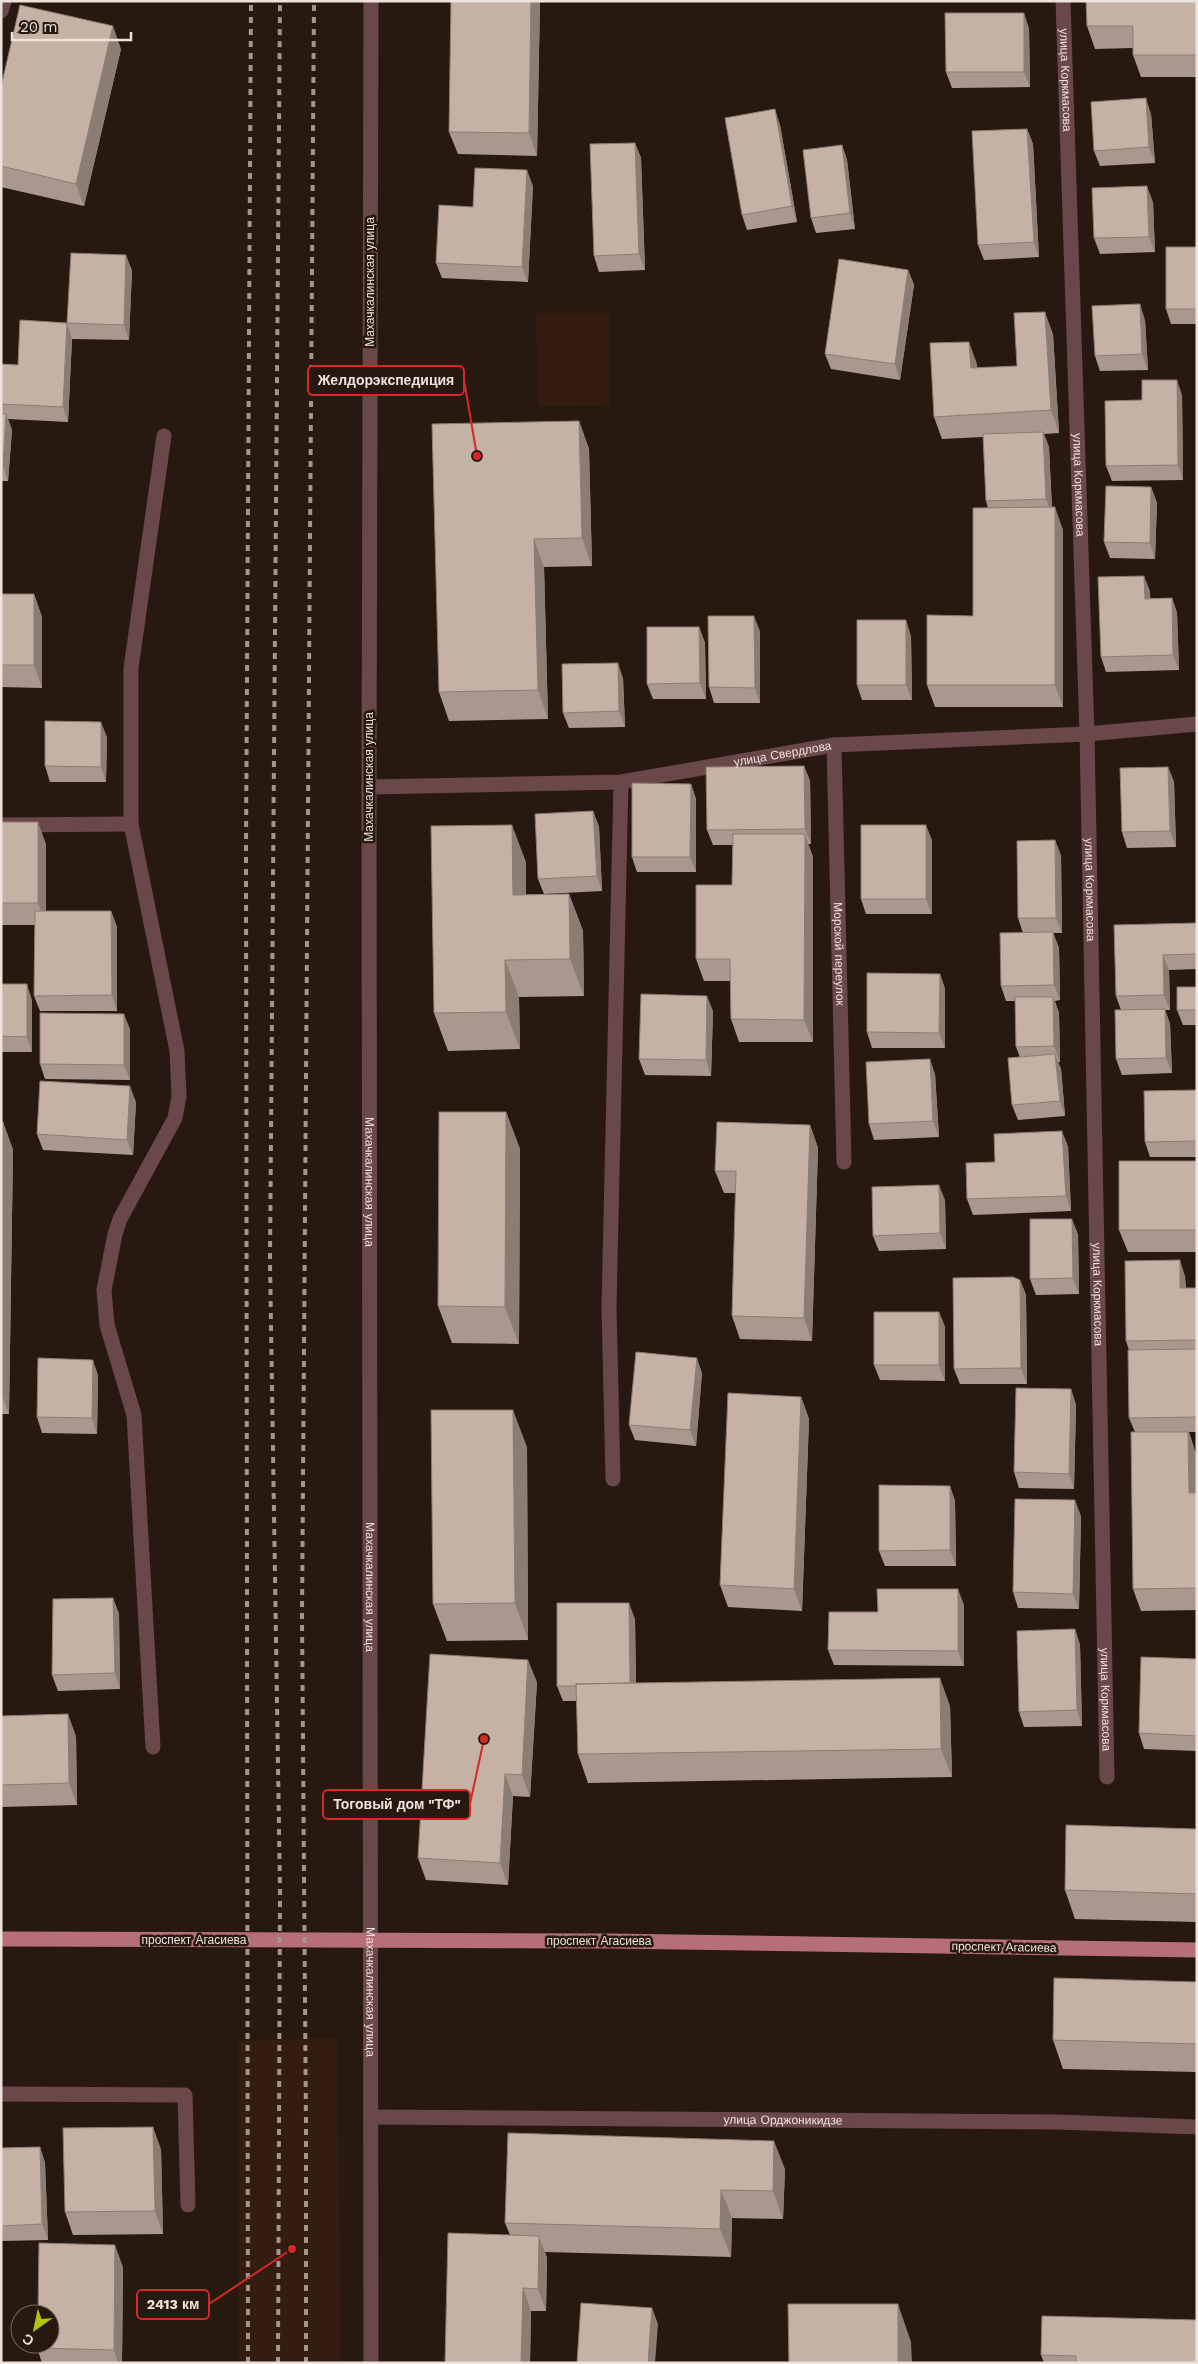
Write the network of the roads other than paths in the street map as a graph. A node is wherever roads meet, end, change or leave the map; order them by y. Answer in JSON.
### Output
{"nodes":[{"id":1,"x":4,"y":1,"type":"edge"},
{"id":2,"x":371,"y":1,"type":"edge"},
{"id":3,"x":1063,"y":1,"type":"edge"},
{"id":4,"x":1,"y":10,"type":"edge"},
{"id":5,"x":164,"y":436,"type":"dead end"},
{"id":6,"x":1197,"y":724,"type":"edge"},
{"id":7,"x":1087,"y":734,"type":"junction"},
{"id":8,"x":834,"y":745,"type":"junction"},
{"id":9,"x":620,"y":782,"type":"junction"},
{"id":10,"x":369,"y":787,"type":"junction"},
{"id":11,"x":131,"y":824,"type":"junction"},
{"id":12,"x":1,"y":825,"type":"edge"},
{"id":13,"x":844,"y":1162,"type":"dead end"},
{"id":14,"x":613,"y":1479,"type":"dead end"},
{"id":15,"x":153,"y":1747,"type":"dead end"},
{"id":16,"x":1107,"y":1777,"type":"dead end"},
{"id":17,"x":1,"y":1939,"type":"edge"},
{"id":18,"x":1197,"y":1950,"type":"edge"},
{"id":19,"x":1,"y":2094,"type":"edge"},
{"id":20,"x":371,"y":2117,"type":"junction"},
{"id":21,"x":1197,"y":2127,"type":"edge"},
{"id":22,"x":188,"y":2204,"type":"dead end"},
{"id":23,"x":371,"y":2363,"type":"edge"}],
"edges":[{"from":1,"to":4,"type":"street"},
{"from":2,"to":10,"type":"street","name":"Махачкалинская улица"},
{"from":3,"to":7,"type":"street","name":"улица Коркмасова"},
{"from":5,"to":11,"type":"street"},
{"from":6,"to":7,"type":"street","name":"улица Свердлова"},
{"from":7,"to":8,"type":"street","name":"улица Свердлова"},
{"from":7,"to":16,"type":"street","name":"улица Коркмасова"},
{"from":8,"to":9,"type":"street","name":"улица Свердлова"},
{"from":8,"to":13,"type":"street","name":"Морской переулок"},
{"from":9,"to":10,"type":"street","name":"улица Свердлова"},
{"from":9,"to":14,"type":"street"},
{"from":10,"to":20,"type":"street","name":"Махачкалинская улица"},
{"from":11,"to":12,"type":"street"},
{"from":11,"to":15,"type":"street"},
{"from":17,"to":18,"type":"main road","name":"проспект Агасиева"},
{"from":19,"to":22,"type":"street"},
{"from":20,"to":21,"type":"street","name":"улица Орджоникидзе"},
{"from":20,"to":23,"type":"street","name":"Махачкалинская улица"}]}
